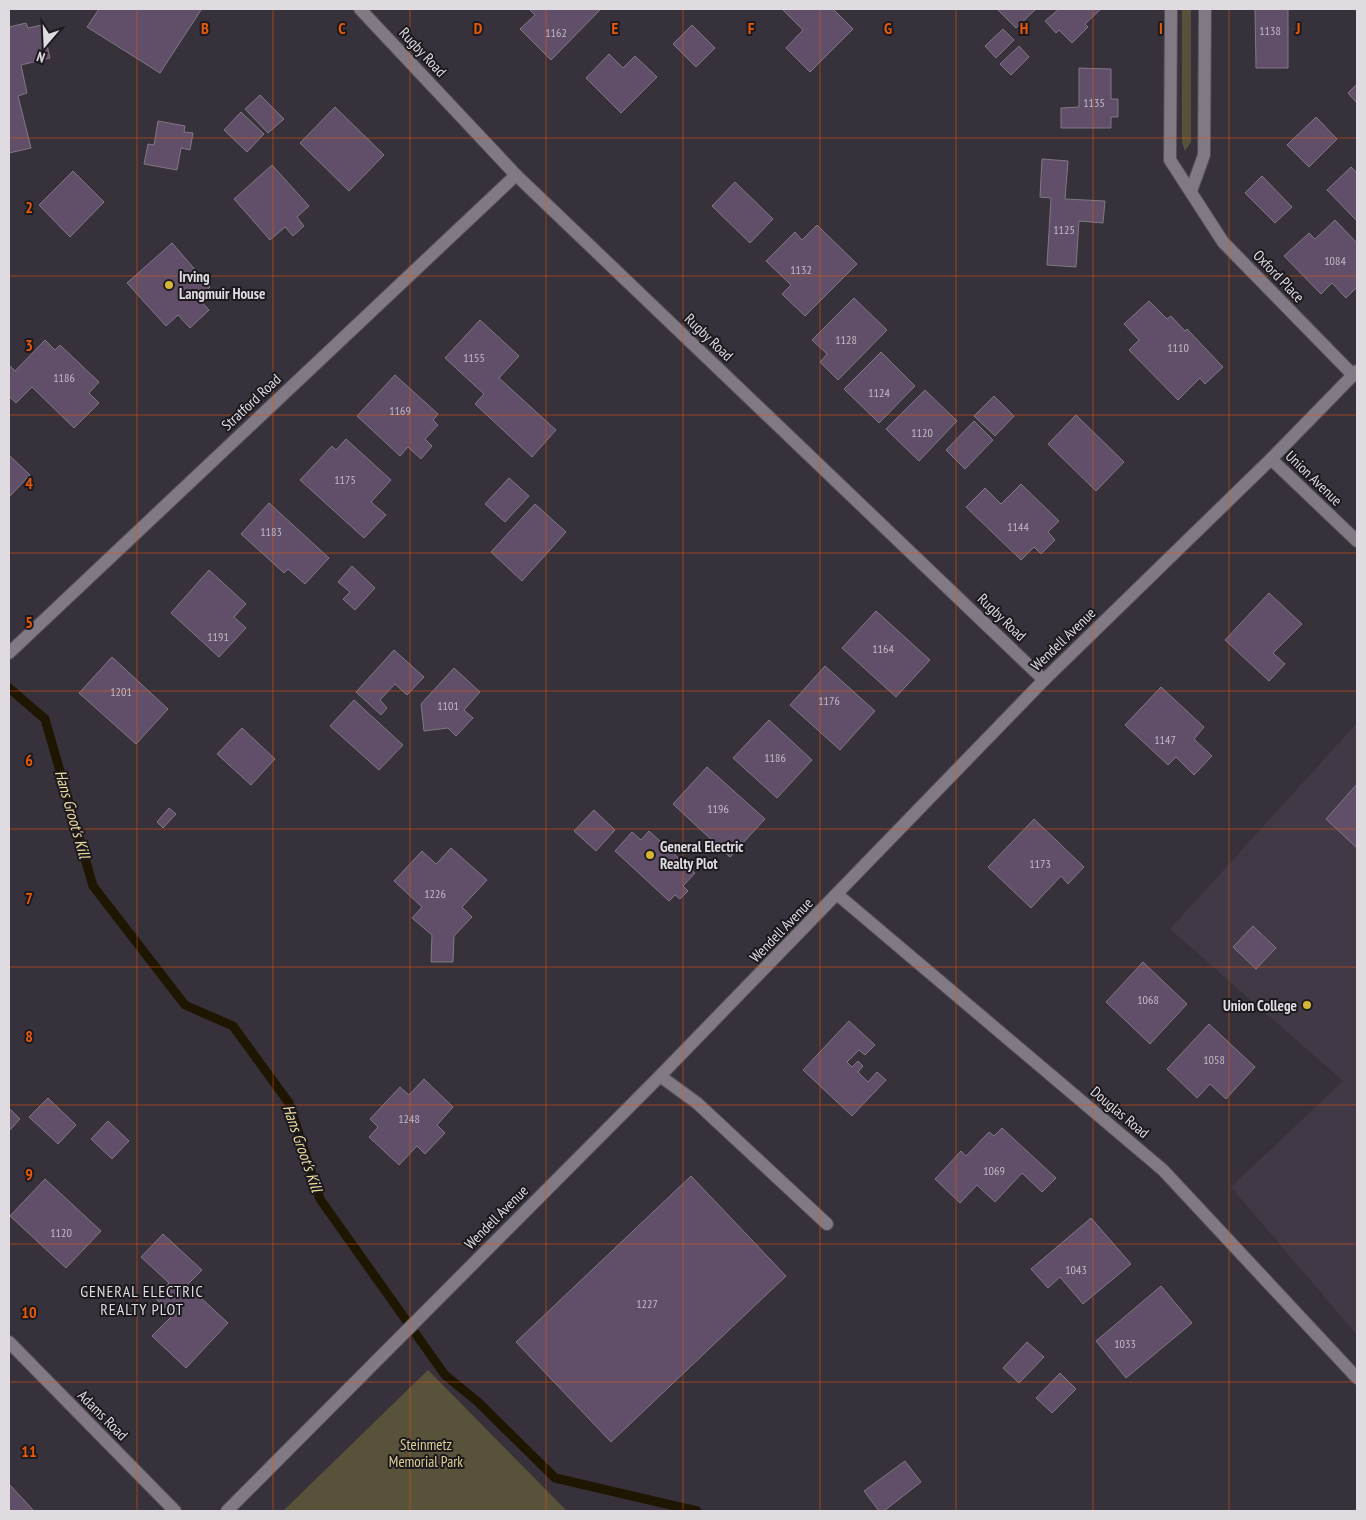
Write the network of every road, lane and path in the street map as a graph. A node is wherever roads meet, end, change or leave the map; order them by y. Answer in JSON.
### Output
{"nodes":[{"id":1,"x":360,"y":9,"type":"edge"},
{"id":2,"x":1171,"y":9,"type":"edge"},
{"id":3,"x":1205,"y":9,"type":"edge"},
{"id":4,"x":516,"y":174,"type":"junction"},
{"id":5,"x":1191,"y":191,"type":"junction"},
{"id":6,"x":1355,"y":373,"type":"edge"},
{"id":7,"x":1271,"y":459,"type":"junction"},
{"id":8,"x":1357,"y":541,"type":"edge"},
{"id":9,"x":9,"y":653,"type":"edge"},
{"id":10,"x":1044,"y":680,"type":"junction"},
{"id":11,"x":838,"y":895,"type":"junction"},
{"id":12,"x":660,"y":1076,"type":"junction"},
{"id":13,"x":827,"y":1224,"type":"dead end"},
{"id":14,"x":9,"y":1342,"type":"edge"},
{"id":15,"x":1357,"y":1378,"type":"edge"},
{"id":16,"x":175,"y":1511,"type":"edge"},
{"id":17,"x":227,"y":1511,"type":"edge"}],
"edges":[{"from":1,"to":4,"type":"street","name":"Rugby Road"},
{"from":2,"to":5,"type":"street","name":"Oxford Place"},
{"from":3,"to":5,"type":"street"},
{"from":4,"to":9,"type":"street","name":"Stratford Road"},
{"from":4,"to":10,"type":"street","name":"Rugby Road"},
{"from":5,"to":6,"type":"street","name":"Oxford Place"},
{"from":6,"to":7,"type":"street","name":"Wendell Avenue"},
{"from":7,"to":8,"type":"street","name":"Union Avenue"},
{"from":7,"to":10,"type":"street","name":"Wendell Avenue"},
{"from":10,"to":11,"type":"street","name":"Wendell Avenue"},
{"from":11,"to":12,"type":"street","name":"Wendell Avenue"},
{"from":11,"to":15,"type":"street","name":"Douglas Road"},
{"from":12,"to":13,"type":"street"},
{"from":12,"to":17,"type":"street","name":"Wendell Avenue"},
{"from":14,"to":16,"type":"street","name":"Adams Road"}]}
